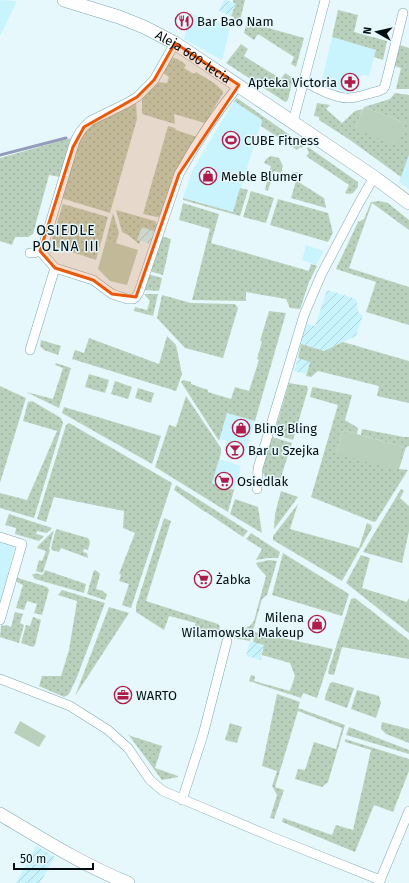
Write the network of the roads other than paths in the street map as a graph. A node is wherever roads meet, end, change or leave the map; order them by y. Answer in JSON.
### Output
{"nodes":[{"id":1,"x":64,"y":0,"type":"edge"},
{"id":2,"x":325,"y":0,"type":"edge"},
{"id":3,"x":92,"y":4,"type":"edge"},
{"id":4,"x":404,"y":13,"type":"dead end"},
{"id":5,"x":174,"y":42,"type":"junction"},
{"id":6,"x":304,"y":81,"type":"junction"},
{"id":7,"x":239,"y":85,"type":"junction"},
{"id":8,"x":293,"y":122,"type":"junction"},
{"id":9,"x":374,"y":177,"type":"junction"},
{"id":10,"x":409,"y":203,"type":"edge"},
{"id":11,"x":40,"y":251,"type":"junction"},
{"id":12,"x":30,"y":254,"type":"dead end"},
{"id":13,"x":55,"y":268,"type":"junction"},
{"id":14,"x":30,"y":350,"type":"dead end"},
{"id":15,"x":257,"y":489,"type":"dead end"},
{"id":16,"x":0,"y":537,"type":"edge"},
{"id":17,"x":0,"y":620,"type":"edge"},
{"id":18,"x":227,"y":641,"type":"dead end"},
{"id":19,"x":0,"y":679,"type":"edge"},
{"id":20,"x":182,"y":800,"type":"junction"},
{"id":21,"x":409,"y":811,"type":"edge"},
{"id":22,"x":0,"y":814,"type":"edge"},
{"id":23,"x":380,"y":882,"type":"edge"},
{"id":24,"x":128,"y":883,"type":"edge"}],
"edges":[{"from":1,"to":3,"type":"main road","name":"Aleja 600-lecia"},
{"from":2,"to":6,"type":"street"},
{"from":3,"to":5,"type":"main road","name":"Aleja 600-lecia"},
{"from":4,"to":6,"type":"street"},
{"from":5,"to":7,"type":"main road","name":"Aleja 600-lecia"},
{"from":5,"to":11,"type":"street"},
{"from":6,"to":8,"type":"street"},
{"from":7,"to":8,"type":"main road","name":"Aleja 600-lecia"},
{"from":7,"to":13,"type":"street"},
{"from":8,"to":9,"type":"main road","name":"Aleja 600-lecia"},
{"from":9,"to":10,"type":"main road","name":"Aleja 600-lecia"},
{"from":9,"to":15,"type":"street"},
{"from":11,"to":12,"type":"street"},
{"from":11,"to":13,"type":"street"},
{"from":13,"to":14,"type":"street"},
{"from":16,"to":17,"type":"street"},
{"from":18,"to":20,"type":"street"},
{"from":19,"to":20,"type":"street"},
{"from":20,"to":23,"type":"street"},
{"from":21,"to":23,"type":"street"},
{"from":22,"to":24,"type":"main road"}]}
